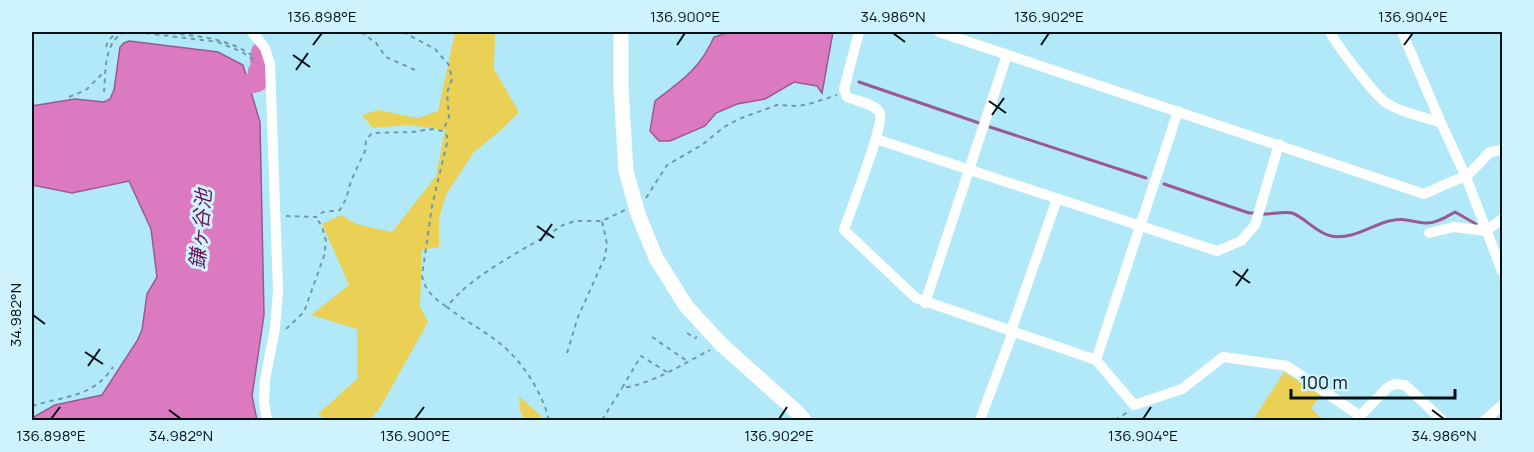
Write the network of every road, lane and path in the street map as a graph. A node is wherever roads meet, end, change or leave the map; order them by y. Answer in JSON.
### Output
{"nodes":[{"id":1,"x":117,"y":32,"type":"edge"},
{"id":2,"x":124,"y":32,"type":"edge"},
{"id":3,"x":137,"y":32,"type":"edge"},
{"id":4,"x":162,"y":32,"type":"edge"},
{"id":5,"x":252,"y":32,"type":"edge"},
{"id":6,"x":361,"y":32,"type":"edge"},
{"id":7,"x":403,"y":32,"type":"edge"},
{"id":8,"x":621,"y":32,"type":"edge"},
{"id":9,"x":859,"y":32,"type":"edge"},
{"id":10,"x":939,"y":32,"type":"edge"},
{"id":11,"x":1330,"y":32,"type":"edge"},
{"id":12,"x":1402,"y":32,"type":"edge"},
{"id":13,"x":106,"y":48,"type":"dead end"},
{"id":14,"x":1007,"y":55,"type":"junction"},
{"id":15,"x":253,"y":56,"type":"dead end"},
{"id":16,"x":270,"y":64,"type":"junction"},
{"id":17,"x":106,"y":70,"type":"junction"},
{"id":18,"x":415,"y":70,"type":"dead end"},
{"id":19,"x":104,"y":92,"type":"dead end"},
{"id":20,"x":845,"y":92,"type":"junction"},
{"id":21,"x":69,"y":97,"type":"dead end"},
{"id":22,"x":1178,"y":111,"type":"junction"},
{"id":23,"x":1441,"y":123,"type":"junction"},
{"id":24,"x":443,"y":131,"type":"junction"},
{"id":25,"x":876,"y":139,"type":"junction"},
{"id":26,"x":1279,"y":144,"type":"junction"},
{"id":27,"x":1503,"y":150,"type":"edge"},
{"id":28,"x":969,"y":171,"type":"junction"},
{"id":29,"x":1466,"y":177,"type":"junction"},
{"id":30,"x":1056,"y":199,"type":"junction"},
{"id":31,"x":636,"y":205,"type":"junction"},
{"id":32,"x":275,"y":215,"type":"junction"},
{"id":33,"x":316,"y":217,"type":"junction"},
{"id":34,"x":1503,"y":219,"type":"edge"},
{"id":35,"x":602,"y":221,"type":"junction"},
{"id":36,"x":1141,"y":226,"type":"junction"},
{"id":37,"x":1486,"y":231,"type":"junction"},
{"id":38,"x":1429,"y":233,"type":"dead end"},
{"id":39,"x":1503,"y":270,"type":"edge"},
{"id":40,"x":925,"y":303,"type":"junction"},
{"id":41,"x":447,"y":307,"type":"junction"},
{"id":42,"x":1011,"y":332,"type":"junction"},
{"id":43,"x":652,"y":337,"type":"dead end"},
{"id":44,"x":273,"y":338,"type":"junction"},
{"id":45,"x":710,"y":350,"type":"dead end"},
{"id":46,"x":567,"y":353,"type":"dead end"},
{"id":47,"x":1096,"y":360,"type":"junction"},
{"id":48,"x":687,"y":362,"type":"junction"},
{"id":49,"x":113,"y":367,"type":"dead end"},
{"id":50,"x":666,"y":372,"type":"junction"},
{"id":51,"x":622,"y":388,"type":"junction"},
{"id":52,"x":1134,"y":405,"type":"junction"},
{"id":53,"x":1503,"y":405,"type":"edge"},
{"id":54,"x":32,"y":406,"type":"edge"},
{"id":55,"x":267,"y":420,"type":"edge"},
{"id":56,"x":549,"y":420,"type":"edge"},
{"id":57,"x":602,"y":420,"type":"edge"},
{"id":58,"x":804,"y":420,"type":"edge"},
{"id":59,"x":980,"y":420,"type":"edge"},
{"id":60,"x":1115,"y":420,"type":"edge"},
{"id":61,"x":1442,"y":420,"type":"edge"},
{"id":62,"x":1485,"y":420,"type":"edge"}],
"edges":[{"from":1,"to":13,"type":"path"},
{"from":2,"to":17,"type":"path"},
{"from":3,"to":16,"type":"path"},
{"from":4,"to":15,"type":"path"},
{"from":5,"to":16,"type":"street"},
{"from":6,"to":18,"type":"path"},
{"from":7,"to":24,"type":"path"},
{"from":8,"to":31,"type":"street"},
{"from":9,"to":20,"type":"street"},
{"from":10,"to":14,"type":"street"},
{"from":11,"to":23,"type":"street"},
{"from":12,"to":23,"type":"street"},
{"from":14,"to":22,"type":"street"},
{"from":14,"to":28,"type":"street"},
{"from":16,"to":32,"type":"street"},
{"from":17,"to":19,"type":"path"},
{"from":17,"to":21,"type":"path"},
{"from":20,"to":25,"type":"street"},
{"from":20,"to":31,"type":"path"},
{"from":22,"to":26,"type":"street"},
{"from":22,"to":36,"type":"street"},
{"from":23,"to":29,"type":"street"},
{"from":24,"to":33,"type":"path"},
{"from":24,"to":41,"type":"path"},
{"from":25,"to":28,"type":"street"},
{"from":25,"to":40,"type":"street"},
{"from":26,"to":29,"type":"street"},
{"from":26,"to":36,"type":"street"},
{"from":27,"to":29,"type":"street"},
{"from":28,"to":30,"type":"street"},
{"from":28,"to":40,"type":"street"},
{"from":29,"to":37,"type":"street"},
{"from":30,"to":36,"type":"street"},
{"from":30,"to":42,"type":"street"},
{"from":31,"to":35,"type":"path"},
{"from":31,"to":58,"type":"street"},
{"from":32,"to":33,"type":"path"},
{"from":32,"to":44,"type":"street"},
{"from":33,"to":44,"type":"path"},
{"from":34,"to":37,"type":"street"},
{"from":35,"to":41,"type":"path"},
{"from":35,"to":46,"type":"path"},
{"from":36,"to":47,"type":"street"},
{"from":37,"to":38,"type":"street"},
{"from":37,"to":39,"type":"street"},
{"from":40,"to":42,"type":"street"},
{"from":41,"to":56,"type":"path"},
{"from":42,"to":47,"type":"street"},
{"from":42,"to":59,"type":"street"},
{"from":43,"to":48,"type":"path"},
{"from":44,"to":55,"type":"street"},
{"from":45,"to":48,"type":"path"},
{"from":47,"to":52,"type":"street"},
{"from":48,"to":50,"type":"path"},
{"from":49,"to":54,"type":"path"},
{"from":50,"to":51,"type":"path"},
{"from":50,"to":51,"type":"path"},
{"from":51,"to":57,"type":"path"},
{"from":52,"to":60,"type":"path"},
{"from":52,"to":61,"type":"street"},
{"from":53,"to":62,"type":"street"}]}
